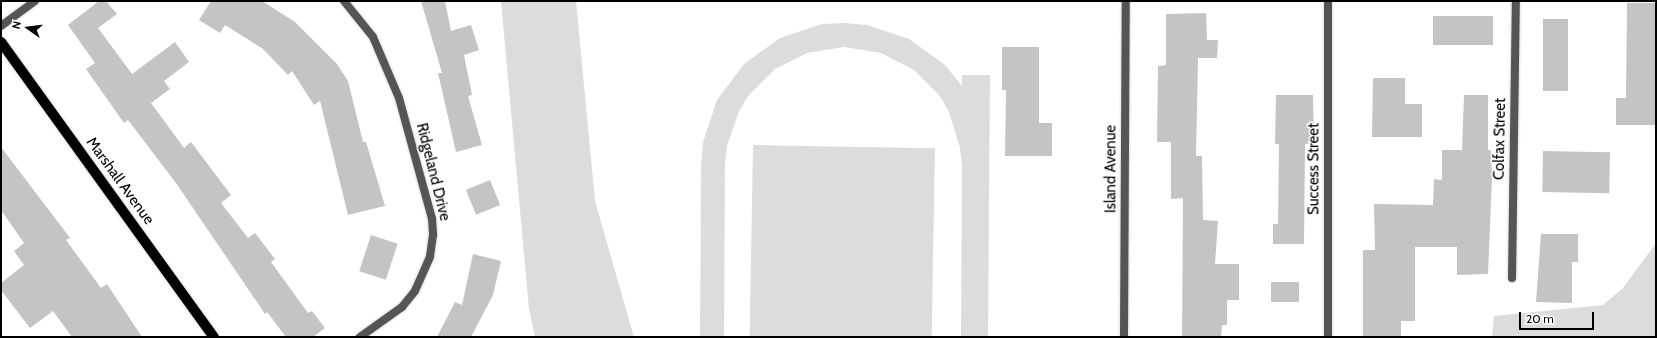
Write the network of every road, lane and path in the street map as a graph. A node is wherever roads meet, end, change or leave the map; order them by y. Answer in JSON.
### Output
{"nodes":[{"id":1,"x":35,"y":1,"type":"edge"},
{"id":2,"x":344,"y":1,"type":"edge"},
{"id":3,"x":1126,"y":1,"type":"edge"},
{"id":4,"x":1328,"y":1,"type":"edge"},
{"id":5,"x":1516,"y":1,"type":"edge"},
{"id":6,"x":1,"y":26,"type":"edge"},
{"id":7,"x":1,"y":42,"type":"edge"},
{"id":8,"x":1512,"y":278,"type":"dead end"},
{"id":9,"x":214,"y":337,"type":"edge"},
{"id":10,"x":360,"y":337,"type":"edge"},
{"id":11,"x":1124,"y":337,"type":"edge"},
{"id":12,"x":1328,"y":337,"type":"edge"}],
"edges":[{"from":1,"to":6,"type":"street"},
{"from":2,"to":10,"type":"street","name":"Ridgeland Drive"},
{"from":3,"to":11,"type":"street","name":"Island Avenue"},
{"from":4,"to":12,"type":"street","name":"Success Street"},
{"from":5,"to":8,"type":"street","name":"Colfax Street"},
{"from":7,"to":9,"type":"main road","name":"Marshall Avenue"}]}
